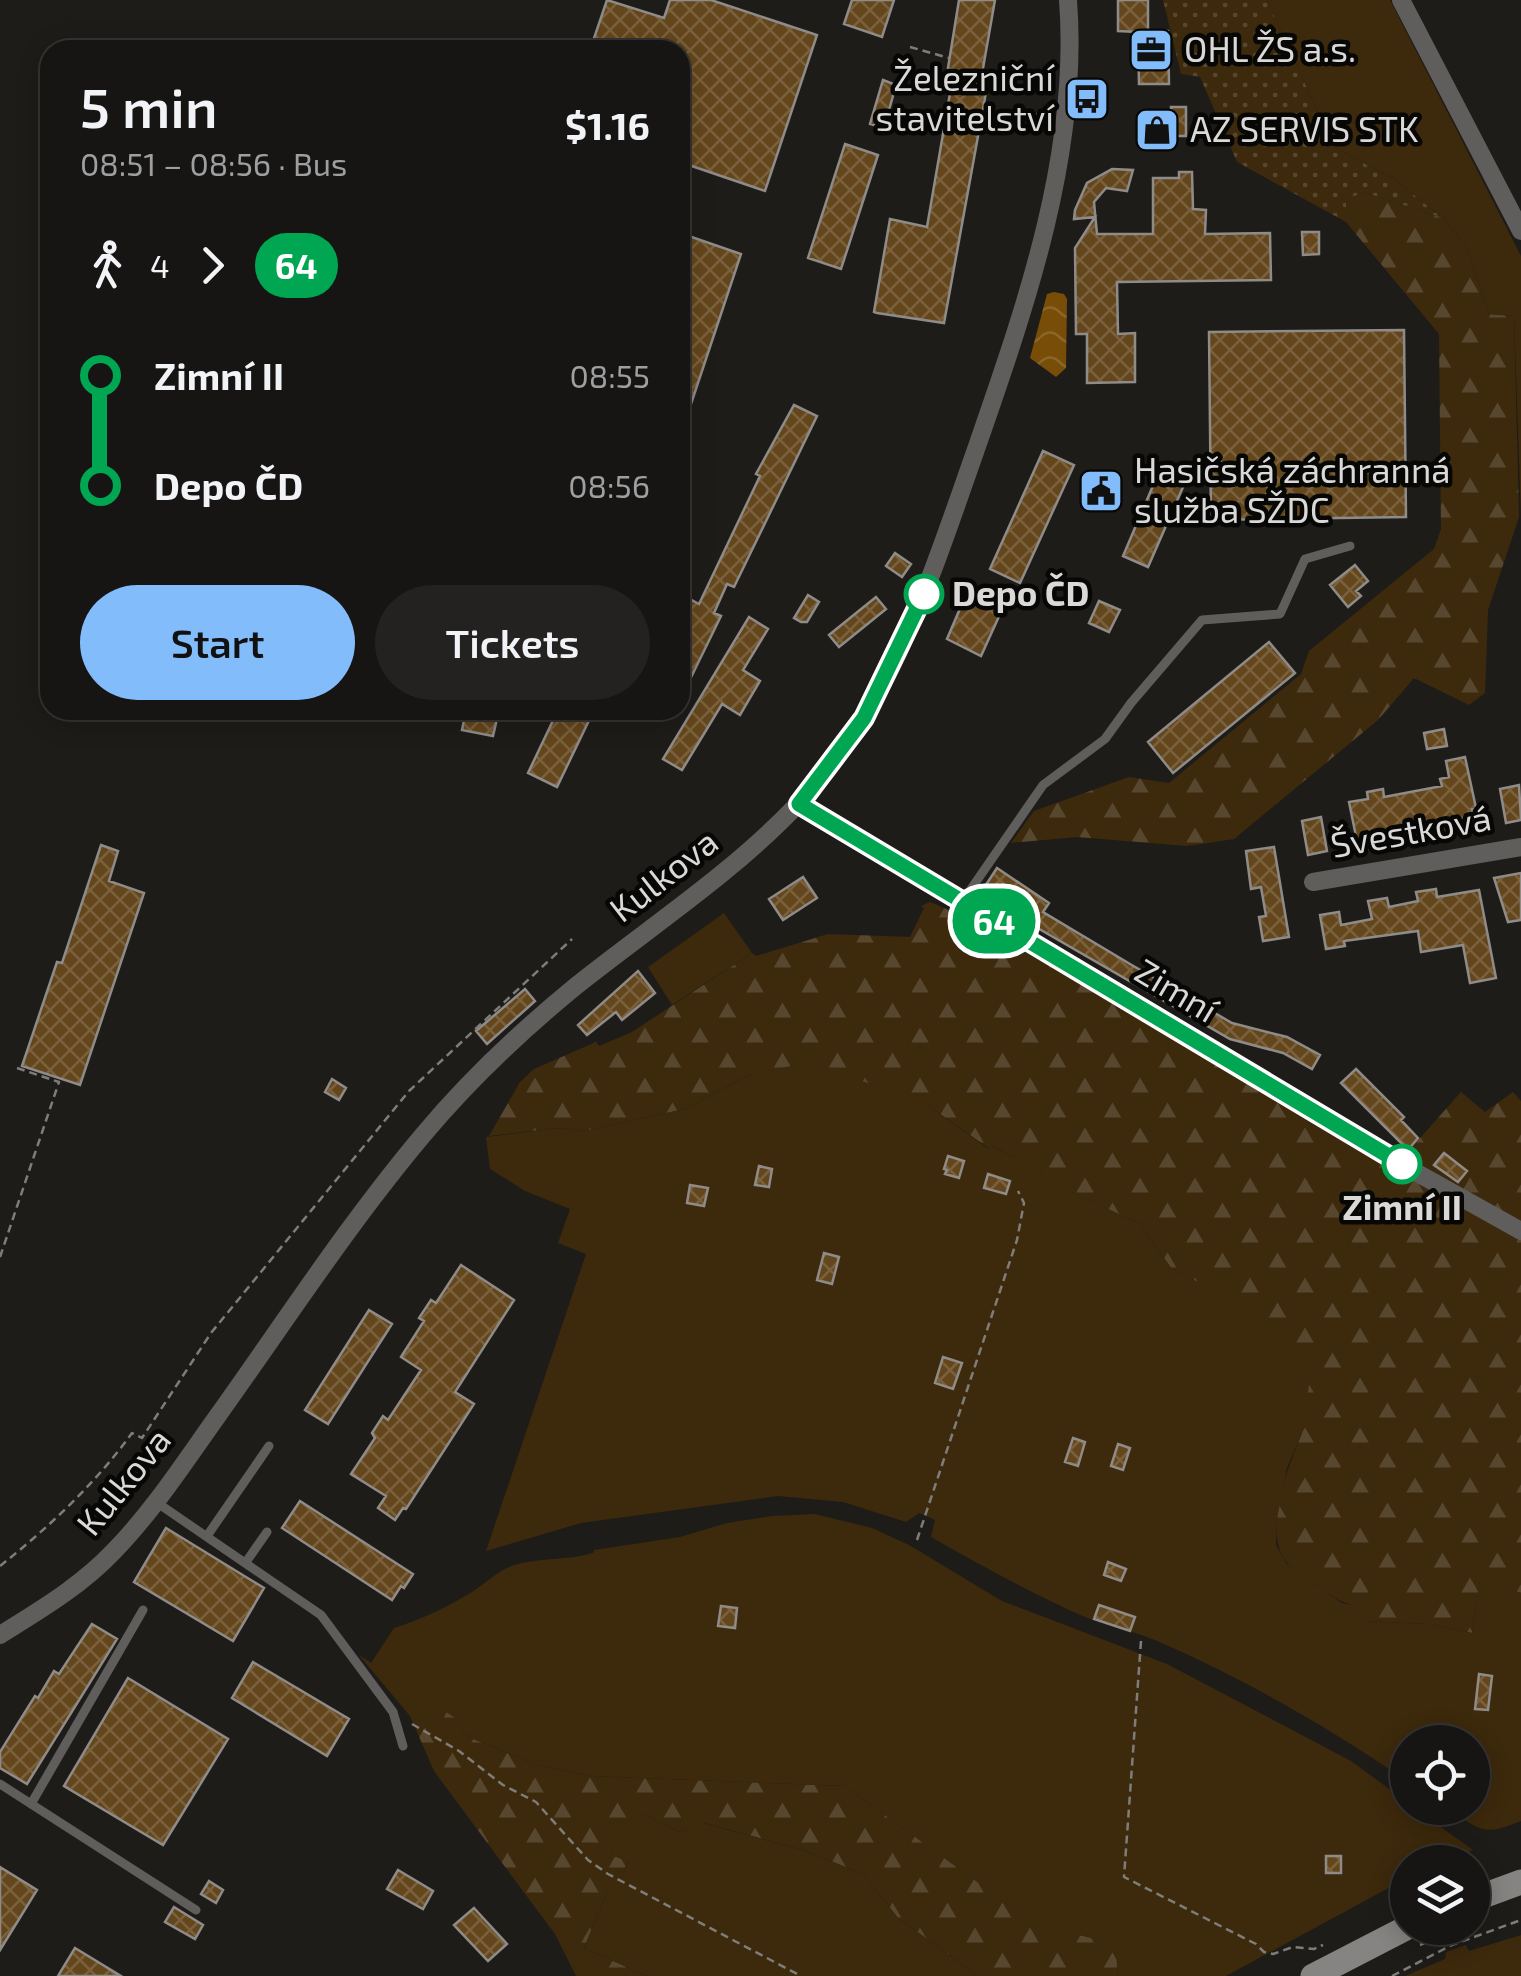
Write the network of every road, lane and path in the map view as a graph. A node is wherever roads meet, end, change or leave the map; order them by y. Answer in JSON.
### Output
{"nodes":[{"id":1,"x":1068,"y":0,"type":"edge"},
{"id":2,"x":1401,"y":0,"type":"edge"},
{"id":3,"x":910,"y":47,"type":"dead end"},
{"id":4,"x":949,"y":58,"type":"dead end"},
{"id":5,"x":1036,"y":114,"type":"dead end"},
{"id":6,"x":1052,"y":118,"type":"dead end"},
{"id":7,"x":1521,"y":231,"type":"edge"},
{"id":8,"x":1350,"y":546,"type":"dead end"},
{"id":9,"x":799,"y":804,"type":"junction"},
{"id":10,"x":1521,"y":847,"type":"edge"},
{"id":11,"x":1312,"y":882,"type":"dead end"},
{"id":12,"x":962,"y":902,"type":"junction"},
{"id":13,"x":572,"y":939,"type":"dead end"},
{"id":14,"x":18,"y":1068,"type":"dead end"},
{"id":15,"x":1018,"y":1190,"type":"dead end"},
{"id":16,"x":1521,"y":1232,"type":"edge"},
{"id":17,"x":0,"y":1258,"type":"edge"},
{"id":18,"x":269,"y":1446,"type":"dead end"},
{"id":19,"x":156,"y":1502,"type":"junction"},
{"id":20,"x":267,"y":1532,"type":"dead end"},
{"id":21,"x":207,"y":1536,"type":"junction"},
{"id":22,"x":917,"y":1540,"type":"dead end"},
{"id":23,"x":246,"y":1562,"type":"junction"},
{"id":24,"x":0,"y":1566,"type":"edge"},
{"id":25,"x":143,"y":1610,"type":"dead end"},
{"id":26,"x":0,"y":1635,"type":"edge"},
{"id":27,"x":1142,"y":1641,"type":"dead end"},
{"id":28,"x":393,"y":1712,"type":"junction"},
{"id":29,"x":403,"y":1746,"type":"dead end"},
{"id":30,"x":0,"y":1784,"type":"edge"},
{"id":31,"x":31,"y":1804,"type":"junction"},
{"id":32,"x":1521,"y":1882,"type":"edge"},
{"id":33,"x":1490,"y":1893,"type":"edge"},
{"id":34,"x":196,"y":1910,"type":"dead end"},
{"id":35,"x":1521,"y":1920,"type":"edge"},
{"id":36,"x":1390,"y":1936,"type":"edge"},
{"id":37,"x":1334,"y":1940,"type":"dead end"},
{"id":38,"x":802,"y":1976,"type":"edge"},
{"id":39,"x":1313,"y":1976,"type":"edge"},
{"id":40,"x":1392,"y":1976,"type":"edge"}],
"edges":[{"from":1,"to":9,"type":"street","name":"Kulkova"},
{"from":2,"to":7,"type":"street"},
{"from":3,"to":4,"type":"path"},
{"from":5,"to":6,"type":"path"},
{"from":8,"to":12,"type":"lane"},
{"from":9,"to":12,"type":"street","name":"Zimní"},
{"from":9,"to":19,"type":"street","name":"Kulkova"},
{"from":10,"to":11,"type":"street","name":"Švestková"},
{"from":12,"to":16,"type":"street","name":"Zimní"},
{"from":13,"to":24,"type":"path"},
{"from":14,"to":17,"type":"path"},
{"from":15,"to":22,"type":"path"},
{"from":18,"to":21,"type":"lane"},
{"from":19,"to":21,"type":"lane"},
{"from":19,"to":26,"type":"street","name":"Kulkova"},
{"from":20,"to":23,"type":"lane"},
{"from":21,"to":23,"type":"lane"},
{"from":23,"to":28,"type":"lane"},
{"from":25,"to":31,"type":"lane"},
{"from":27,"to":37,"type":"path"},
{"from":28,"to":29,"type":"lane"},
{"from":28,"to":38,"type":"path"},
{"from":30,"to":31,"type":"lane"},
{"from":31,"to":34,"type":"lane"},
{"from":32,"to":33,"type":"main road"},
{"from":35,"to":40,"type":"path"},
{"from":36,"to":39,"type":"main road"}]}
